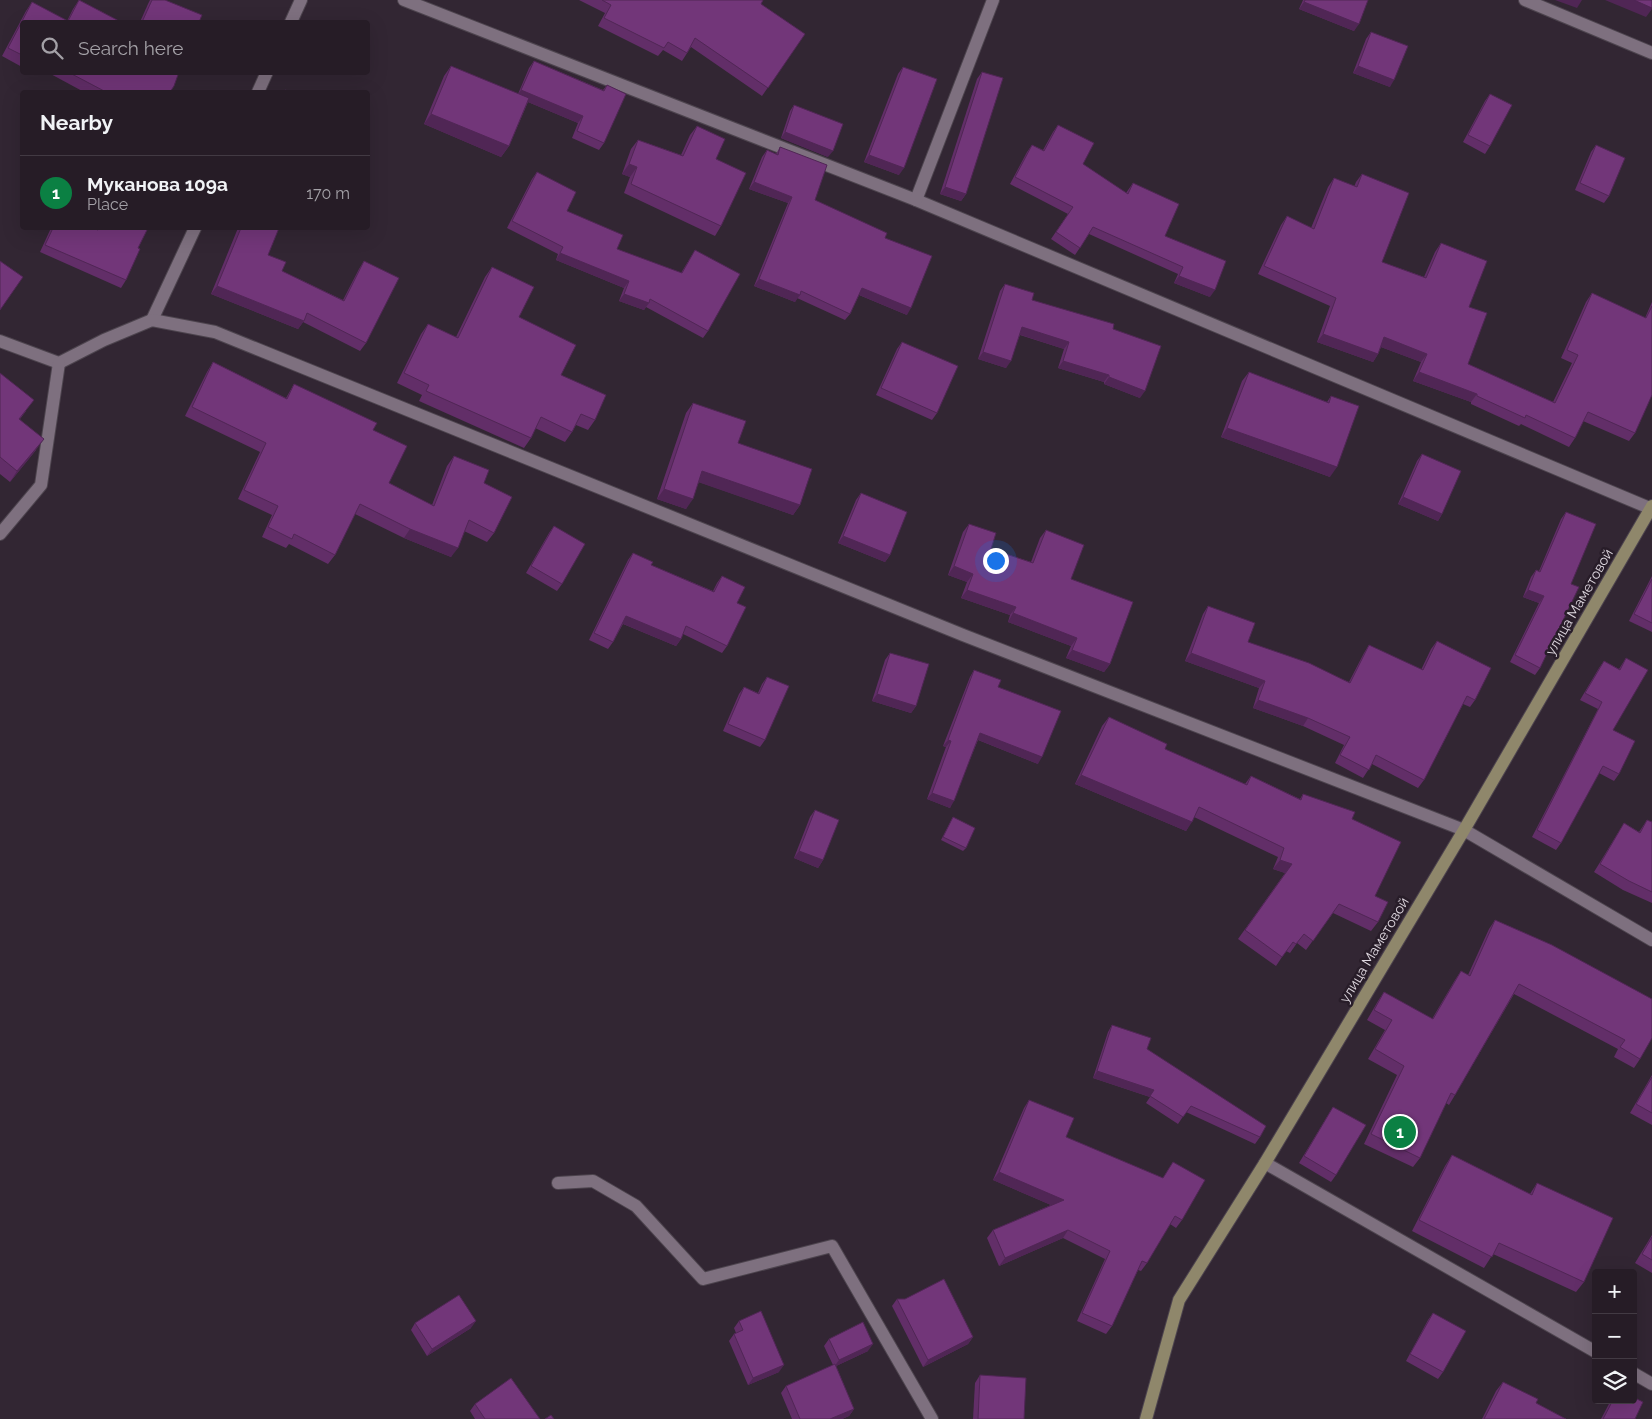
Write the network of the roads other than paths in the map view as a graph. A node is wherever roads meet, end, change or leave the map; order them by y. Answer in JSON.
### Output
{"nodes":[{"id":1,"x":301,"y":0,"type":"edge"},
{"id":2,"x":404,"y":0,"type":"edge"},
{"id":3,"x":993,"y":0,"type":"edge"},
{"id":4,"x":1525,"y":0,"type":"edge"},
{"id":5,"x":292,"y":20,"type":"edge"},
{"id":6,"x":1652,"y":53,"type":"edge"},
{"id":7,"x":266,"y":75,"type":"edge"},
{"id":8,"x":259,"y":90,"type":"edge"},
{"id":9,"x":916,"y":200,"type":"junction"},
{"id":10,"x":194,"y":230,"type":"edge"},
{"id":11,"x":152,"y":320,"type":"junction"},
{"id":12,"x":0,"y":341,"type":"edge"},
{"id":13,"x":60,"y":363,"type":"junction"},
{"id":14,"x":1652,"y":508,"type":"edge"},
{"id":15,"x":0,"y":534,"type":"edge"},
{"id":16,"x":1464,"y":830,"type":"junction"},
{"id":17,"x":1652,"y":940,"type":"edge"},
{"id":18,"x":1265,"y":1162,"type":"junction"},
{"id":19,"x":558,"y":1184,"type":"dead end"},
{"id":20,"x":1592,"y":1350,"type":"edge"},
{"id":21,"x":1637,"y":1375,"type":"edge"},
{"id":22,"x":1652,"y":1384,"type":"edge"},
{"id":23,"x":932,"y":1419,"type":"edge"},
{"id":24,"x":1146,"y":1419,"type":"edge"}],
"edges":[{"from":1,"to":5,"type":"street"},
{"from":2,"to":9,"type":"street"},
{"from":3,"to":9,"type":"street"},
{"from":4,"to":6,"type":"street"},
{"from":7,"to":8,"type":"street"},
{"from":9,"to":14,"type":"street"},
{"from":10,"to":11,"type":"street"},
{"from":11,"to":13,"type":"street"},
{"from":11,"to":16,"type":"street"},
{"from":12,"to":13,"type":"street"},
{"from":13,"to":15,"type":"street"},
{"from":14,"to":16,"type":"street","name":"улица Маметовой"},
{"from":16,"to":17,"type":"street"},
{"from":16,"to":18,"type":"street","name":"улица Маметовой"},
{"from":18,"to":20,"type":"street"},
{"from":18,"to":24,"type":"street","name":"улица Маметовой"},
{"from":19,"to":23,"type":"street"},
{"from":21,"to":22,"type":"street"}]}
